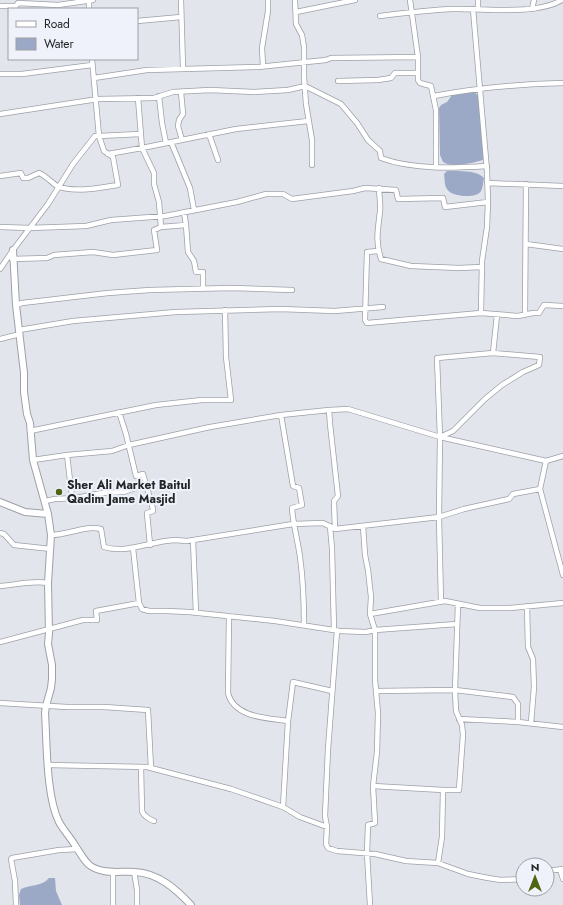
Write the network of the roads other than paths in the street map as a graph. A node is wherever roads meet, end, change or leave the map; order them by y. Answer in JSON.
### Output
{"nodes":[{"id":1,"x":89,"y":0,"type":"edge"},
{"id":2,"x":93,"y":0,"type":"edge"},
{"id":3,"x":181,"y":0,"type":"edge"},
{"id":4,"x":268,"y":0,"type":"edge"},
{"id":5,"x":295,"y":0,"type":"edge"},
{"id":6,"x":355,"y":0,"type":"edge"},
{"id":7,"x":410,"y":0,"type":"edge"},
{"id":8,"x":478,"y":0,"type":"edge"},
{"id":9,"x":534,"y":0,"type":"edge"},
{"id":10,"x":562,"y":0,"type":"edge"},
{"id":11,"x":0,"y":6,"type":"edge"},
{"id":12,"x":475,"y":9,"type":"junction"},
{"id":13,"x":532,"y":9,"type":"junction"},
{"id":14,"x":296,"y":12,"type":"junction"},
{"id":15,"x":411,"y":12,"type":"junction"},
{"id":16,"x":380,"y":16,"type":"dead end"},
{"id":17,"x":181,"y":17,"type":"junction"},
{"id":18,"x":138,"y":22,"type":"edge"},
{"id":19,"x":418,"y":57,"type":"junction"},
{"id":20,"x":92,"y":60,"type":"edge"},
{"id":21,"x":304,"y":62,"type":"junction"},
{"id":22,"x":92,"y":65,"type":"junction"},
{"id":23,"x":263,"y":66,"type":"junction"},
{"id":24,"x":183,"y":68,"type":"junction"},
{"id":25,"x":418,"y":73,"type":"junction"},
{"id":26,"x":0,"y":74,"type":"edge"},
{"id":27,"x":94,"y":78,"type":"junction"},
{"id":28,"x":338,"y":82,"type":"dead end"},
{"id":29,"x":563,"y":83,"type":"edge"},
{"id":30,"x":305,"y":86,"type":"junction"},
{"id":31,"x":480,"y":90,"type":"junction"},
{"id":32,"x":181,"y":92,"type":"junction"},
{"id":33,"x":159,"y":96,"type":"junction"},
{"id":34,"x":434,"y":96,"type":"junction"},
{"id":35,"x":138,"y":98,"type":"junction"},
{"id":36,"x":95,"y":100,"type":"junction"},
{"id":37,"x":0,"y":114,"type":"edge"},
{"id":38,"x":308,"y":121,"type":"junction"},
{"id":39,"x":140,"y":134,"type":"junction"},
{"id":40,"x":209,"y":134,"type":"junction"},
{"id":41,"x":99,"y":136,"type":"junction"},
{"id":42,"x":182,"y":140,"type":"junction"},
{"id":43,"x":169,"y":143,"type":"junction"},
{"id":44,"x":142,"y":148,"type":"junction"},
{"id":45,"x":108,"y":154,"type":"junction"},
{"id":46,"x":218,"y":160,"type":"dead end"},
{"id":47,"x":312,"y":164,"type":"dead end"},
{"id":48,"x":487,"y":166,"type":"junction"},
{"id":49,"x":436,"y":167,"type":"junction"},
{"id":50,"x":0,"y":176,"type":"edge"},
{"id":51,"x":487,"y":183,"type":"junction"},
{"id":52,"x":526,"y":184,"type":"junction"},
{"id":53,"x":563,"y":186,"type":"edge"},
{"id":54,"x":59,"y":187,"type":"junction"},
{"id":55,"x":379,"y":188,"type":"junction"},
{"id":56,"x":488,"y":202,"type":"junction"},
{"id":57,"x":194,"y":210,"type":"junction"},
{"id":58,"x":184,"y":212,"type":"junction"},
{"id":59,"x":161,"y":216,"type":"junction"},
{"id":60,"x":186,"y":225,"type":"junction"},
{"id":61,"x":0,"y":227,"type":"edge"},
{"id":62,"x":162,"y":227,"type":"junction"},
{"id":63,"x":30,"y":228,"type":"junction"},
{"id":64,"x":526,"y":244,"type":"junction"},
{"id":65,"x":563,"y":249,"type":"edge"},
{"id":66,"x":13,"y":250,"type":"junction"},
{"id":67,"x":378,"y":250,"type":"junction"},
{"id":68,"x":12,"y":259,"type":"junction"},
{"id":69,"x":482,"y":266,"type":"junction"},
{"id":70,"x":0,"y":269,"type":"edge"},
{"id":71,"x":203,"y":288,"type":"junction"},
{"id":72,"x":292,"y":290,"type":"dead end"},
{"id":73,"x":16,"y":305,"type":"junction"},
{"id":74,"x":563,"y":306,"type":"edge"},
{"id":75,"x":383,"y":307,"type":"dead end"},
{"id":76,"x":365,"y":309,"type":"junction"},
{"id":77,"x":225,"y":310,"type":"junction"},
{"id":78,"x":481,"y":313,"type":"junction"},
{"id":79,"x":525,"y":314,"type":"junction"},
{"id":80,"x":497,"y":315,"type":"junction"},
{"id":81,"x":20,"y":332,"type":"junction"},
{"id":82,"x":0,"y":339,"type":"edge"},
{"id":83,"x":494,"y":353,"type":"junction"},
{"id":84,"x":330,"y":410,"type":"junction"},
{"id":85,"x":119,"y":412,"type":"junction"},
{"id":86,"x":280,"y":415,"type":"junction"},
{"id":87,"x":30,"y":431,"type":"junction"},
{"id":88,"x":440,"y":437,"type":"junction"},
{"id":89,"x":129,"y":445,"type":"junction"},
{"id":90,"x":67,"y":455,"type":"junction"},
{"id":91,"x":563,"y":456,"type":"edge"},
{"id":92,"x":33,"y":460,"type":"junction"},
{"id":93,"x":546,"y":461,"type":"junction"},
{"id":94,"x":145,"y":485,"type":"junction"},
{"id":95,"x":540,"y":489,"type":"junction"},
{"id":96,"x":72,"y":497,"type":"junction"},
{"id":97,"x":45,"y":501,"type":"junction"},
{"id":98,"x":0,"y":502,"type":"edge"},
{"id":99,"x":48,"y":514,"type":"junction"},
{"id":100,"x":439,"y":517,"type":"junction"},
{"id":101,"x":293,"y":524,"type":"junction"},
{"id":102,"x":330,"y":526,"type":"junction"},
{"id":103,"x":363,"y":526,"type":"junction"},
{"id":104,"x":335,"y":529,"type":"junction"},
{"id":105,"x":0,"y":533,"type":"edge"},
{"id":106,"x":51,"y":535,"type":"junction"},
{"id":107,"x":192,"y":540,"type":"junction"},
{"id":108,"x":150,"y":544,"type":"junction"},
{"id":109,"x":133,"y":548,"type":"junction"},
{"id":110,"x":51,"y":549,"type":"junction"},
{"id":111,"x":563,"y":575,"type":"edge"},
{"id":112,"x":48,"y":583,"type":"junction"},
{"id":113,"x":0,"y":586,"type":"edge"},
{"id":114,"x":441,"y":602,"type":"junction"},
{"id":115,"x":139,"y":603,"type":"junction"},
{"id":116,"x":563,"y":603,"type":"edge"},
{"id":117,"x":458,"y":604,"type":"junction"},
{"id":118,"x":527,"y":606,"type":"junction"},
{"id":119,"x":196,"y":613,"type":"junction"},
{"id":120,"x":370,"y":614,"type":"junction"},
{"id":121,"x":229,"y":616,"type":"junction"},
{"id":122,"x":457,"y":624,"type":"junction"},
{"id":123,"x":304,"y":625,"type":"junction"},
{"id":124,"x":49,"y":629,"type":"junction"},
{"id":125,"x":336,"y":630,"type":"junction"},
{"id":126,"x":375,"y":630,"type":"junction"},
{"id":127,"x":0,"y":642,"type":"edge"},
{"id":128,"x":455,"y":690,"type":"junction"},
{"id":129,"x":332,"y":691,"type":"junction"},
{"id":130,"x":377,"y":691,"type":"junction"},
{"id":131,"x":0,"y":703,"type":"edge"},
{"id":132,"x":46,"y":706,"type":"junction"},
{"id":133,"x":460,"y":719,"type":"junction"},
{"id":134,"x":288,"y":721,"type":"junction"},
{"id":135,"x":518,"y":722,"type":"junction"},
{"id":136,"x":531,"y":723,"type":"junction"},
{"id":137,"x":563,"y":727,"type":"edge"},
{"id":138,"x":48,"y":765,"type":"junction"},
{"id":139,"x":141,"y":767,"type":"junction"},
{"id":140,"x":151,"y":768,"type":"junction"},
{"id":141,"x":373,"y":786,"type":"junction"},
{"id":142,"x":443,"y":790,"type":"junction"},
{"id":143,"x":283,"y":807,"type":"junction"},
{"id":144,"x":154,"y":820,"type":"dead end"},
{"id":145,"x":327,"y":827,"type":"junction"},
{"id":146,"x":78,"y":849,"type":"junction"},
{"id":147,"x":367,"y":853,"type":"junction"},
{"id":148,"x":438,"y":863,"type":"junction"},
{"id":149,"x":562,"y":869,"type":"edge"},
{"id":150,"x":113,"y":872,"type":"junction"},
{"id":151,"x":134,"y":872,"type":"junction"},
{"id":152,"x":515,"y":878,"type":"edge"},
{"id":153,"x":563,"y":879,"type":"edge"},
{"id":154,"x":16,"y":905,"type":"edge"},
{"id":155,"x":113,"y":905,"type":"edge"},
{"id":156,"x":138,"y":905,"type":"edge"},
{"id":157,"x":191,"y":905,"type":"edge"},
{"id":158,"x":370,"y":905,"type":"edge"}],
"edges":[{"from":1,"to":2,"type":"street"},
{"from":1,"to":11,"type":"street"},
{"from":3,"to":17,"type":"street"},
{"from":4,"to":23,"type":"street"},
{"from":5,"to":14,"type":"street"},
{"from":6,"to":14,"type":"street"},
{"from":7,"to":15,"type":"street"},
{"from":8,"to":12,"type":"street"},
{"from":9,"to":13,"type":"street"},
{"from":10,"to":13,"type":"street"},
{"from":12,"to":13,"type":"street"},
{"from":12,"to":15,"type":"street"},
{"from":12,"to":31,"type":"street"},
{"from":14,"to":21,"type":"street"},
{"from":15,"to":16,"type":"street"},
{"from":15,"to":19,"type":"street"},
{"from":17,"to":18,"type":"street"},
{"from":17,"to":24,"type":"street"},
{"from":19,"to":21,"type":"street"},
{"from":19,"to":25,"type":"street"},
{"from":20,"to":22,"type":"street"},
{"from":21,"to":23,"type":"street"},
{"from":21,"to":30,"type":"street"},
{"from":22,"to":26,"type":"street"},
{"from":22,"to":27,"type":"street"},
{"from":23,"to":24,"type":"street"},
{"from":24,"to":27,"type":"street"},
{"from":25,"to":28,"type":"street"},
{"from":25,"to":34,"type":"street"},
{"from":27,"to":36,"type":"street"},
{"from":29,"to":31,"type":"street"},
{"from":30,"to":32,"type":"street"},
{"from":30,"to":38,"type":"street"},
{"from":30,"to":49,"type":"street"},
{"from":31,"to":34,"type":"street"},
{"from":31,"to":48,"type":"street"},
{"from":32,"to":33,"type":"street"},
{"from":32,"to":42,"type":"street"},
{"from":33,"to":35,"type":"street"},
{"from":33,"to":43,"type":"street"},
{"from":34,"to":49,"type":"street"},
{"from":35,"to":36,"type":"street"},
{"from":35,"to":39,"type":"street"},
{"from":36,"to":37,"type":"street"},
{"from":36,"to":41,"type":"street"},
{"from":38,"to":40,"type":"street"},
{"from":38,"to":47,"type":"street"},
{"from":39,"to":41,"type":"street"},
{"from":39,"to":44,"type":"street"},
{"from":40,"to":42,"type":"street"},
{"from":40,"to":46,"type":"street"},
{"from":41,"to":45,"type":"street"},
{"from":41,"to":54,"type":"street"},
{"from":42,"to":43,"type":"street"},
{"from":43,"to":44,"type":"street"},
{"from":43,"to":57,"type":"street"},
{"from":44,"to":45,"type":"street"},
{"from":44,"to":59,"type":"street"},
{"from":45,"to":54,"type":"street"},
{"from":48,"to":49,"type":"street"},
{"from":48,"to":51,"type":"street"},
{"from":50,"to":54,"type":"street"},
{"from":51,"to":52,"type":"street"},
{"from":51,"to":56,"type":"street"},
{"from":52,"to":53,"type":"street"},
{"from":52,"to":64,"type":"street"},
{"from":54,"to":63,"type":"street"},
{"from":55,"to":56,"type":"street"},
{"from":55,"to":57,"type":"street"},
{"from":55,"to":67,"type":"street"},
{"from":56,"to":69,"type":"street"},
{"from":57,"to":58,"type":"street"},
{"from":58,"to":59,"type":"street"},
{"from":58,"to":60,"type":"street"},
{"from":59,"to":62,"type":"street"},
{"from":59,"to":63,"type":"street"},
{"from":60,"to":62,"type":"street"},
{"from":60,"to":71,"type":"street"},
{"from":61,"to":63,"type":"street"},
{"from":62,"to":68,"type":"street"},
{"from":63,"to":66,"type":"street"},
{"from":64,"to":65,"type":"street"},
{"from":64,"to":79,"type":"street"},
{"from":66,"to":68,"type":"street"},
{"from":66,"to":70,"type":"street"},
{"from":67,"to":69,"type":"street"},
{"from":67,"to":76,"type":"street"},
{"from":68,"to":73,"type":"street"},
{"from":69,"to":78,"type":"street"},
{"from":71,"to":72,"type":"street"},
{"from":71,"to":73,"type":"street"},
{"from":73,"to":81,"type":"street"},
{"from":74,"to":79,"type":"street"},
{"from":75,"to":76,"type":"street"},
{"from":76,"to":77,"type":"street"},
{"from":76,"to":78,"type":"street"},
{"from":77,"to":81,"type":"street"},
{"from":77,"to":85,"type":"street"},
{"from":78,"to":80,"type":"street"},
{"from":79,"to":80,"type":"street"},
{"from":80,"to":83,"type":"street"},
{"from":81,"to":82,"type":"street"},
{"from":81,"to":87,"type":"street"},
{"from":83,"to":88,"type":"street"},
{"from":83,"to":88,"type":"street"},
{"from":84,"to":86,"type":"street"},
{"from":84,"to":88,"type":"street"},
{"from":84,"to":104,"type":"street"},
{"from":85,"to":87,"type":"street"},
{"from":85,"to":89,"type":"street"},
{"from":86,"to":89,"type":"street"},
{"from":86,"to":101,"type":"street"},
{"from":87,"to":92,"type":"street"},
{"from":88,"to":93,"type":"street"},
{"from":88,"to":100,"type":"street"},
{"from":89,"to":90,"type":"street"},
{"from":89,"to":94,"type":"street"},
{"from":90,"to":92,"type":"street"},
{"from":90,"to":96,"type":"street"},
{"from":91,"to":93,"type":"street"},
{"from":92,"to":97,"type":"street"},
{"from":93,"to":95,"type":"street"},
{"from":94,"to":96,"type":"street"},
{"from":94,"to":108,"type":"street"},
{"from":95,"to":100,"type":"street"},
{"from":95,"to":111,"type":"street"},
{"from":96,"to":97,"type":"street"},
{"from":97,"to":99,"type":"street"},
{"from":98,"to":99,"type":"street"},
{"from":99,"to":106,"type":"street"},
{"from":100,"to":103,"type":"street"},
{"from":100,"to":114,"type":"street"},
{"from":101,"to":102,"type":"street"},
{"from":101,"to":107,"type":"street"},
{"from":101,"to":123,"type":"street"},
{"from":102,"to":104,"type":"street"},
{"from":102,"to":125,"type":"street"},
{"from":103,"to":104,"type":"street"},
{"from":103,"to":120,"type":"street"},
{"from":105,"to":110,"type":"street"},
{"from":106,"to":109,"type":"street"},
{"from":106,"to":110,"type":"street"},
{"from":107,"to":108,"type":"street"},
{"from":107,"to":119,"type":"street"},
{"from":108,"to":109,"type":"street"},
{"from":109,"to":115,"type":"street"},
{"from":110,"to":112,"type":"street"},
{"from":112,"to":113,"type":"street"},
{"from":112,"to":124,"type":"street"},
{"from":114,"to":117,"type":"street"},
{"from":114,"to":120,"type":"street"},
{"from":115,"to":119,"type":"street"},
{"from":115,"to":124,"type":"street"},
{"from":116,"to":118,"type":"street"},
{"from":117,"to":118,"type":"street"},
{"from":117,"to":122,"type":"street"},
{"from":118,"to":136,"type":"street"},
{"from":119,"to":121,"type":"street"},
{"from":120,"to":126,"type":"street"},
{"from":121,"to":123,"type":"street"},
{"from":121,"to":134,"type":"street"},
{"from":122,"to":126,"type":"street"},
{"from":122,"to":128,"type":"street"},
{"from":123,"to":125,"type":"street"},
{"from":124,"to":127,"type":"street"},
{"from":124,"to":132,"type":"street"},
{"from":125,"to":126,"type":"street"},
{"from":125,"to":129,"type":"street"},
{"from":126,"to":130,"type":"street"},
{"from":128,"to":130,"type":"street"},
{"from":128,"to":133,"type":"street"},
{"from":128,"to":135,"type":"street"},
{"from":129,"to":134,"type":"street"},
{"from":129,"to":145,"type":"street"},
{"from":130,"to":141,"type":"street"},
{"from":131,"to":132,"type":"street"},
{"from":132,"to":138,"type":"street"},
{"from":132,"to":140,"type":"street"},
{"from":133,"to":135,"type":"street"},
{"from":133,"to":142,"type":"street"},
{"from":134,"to":143,"type":"street"},
{"from":135,"to":136,"type":"street"},
{"from":136,"to":137,"type":"street"},
{"from":138,"to":139,"type":"street"},
{"from":138,"to":146,"type":"street"},
{"from":139,"to":140,"type":"street"},
{"from":139,"to":144,"type":"street"},
{"from":140,"to":143,"type":"street"},
{"from":141,"to":142,"type":"street"},
{"from":141,"to":147,"type":"street"},
{"from":142,"to":148,"type":"street"},
{"from":143,"to":145,"type":"street"},
{"from":145,"to":147,"type":"street"},
{"from":146,"to":150,"type":"street"},
{"from":146,"to":154,"type":"street"},
{"from":147,"to":148,"type":"street"},
{"from":147,"to":158,"type":"street"},
{"from":148,"to":152,"type":"street"},
{"from":149,"to":153,"type":"street"},
{"from":150,"to":151,"type":"street"},
{"from":150,"to":155,"type":"street"},
{"from":151,"to":156,"type":"street"},
{"from":151,"to":157,"type":"street"}]}
